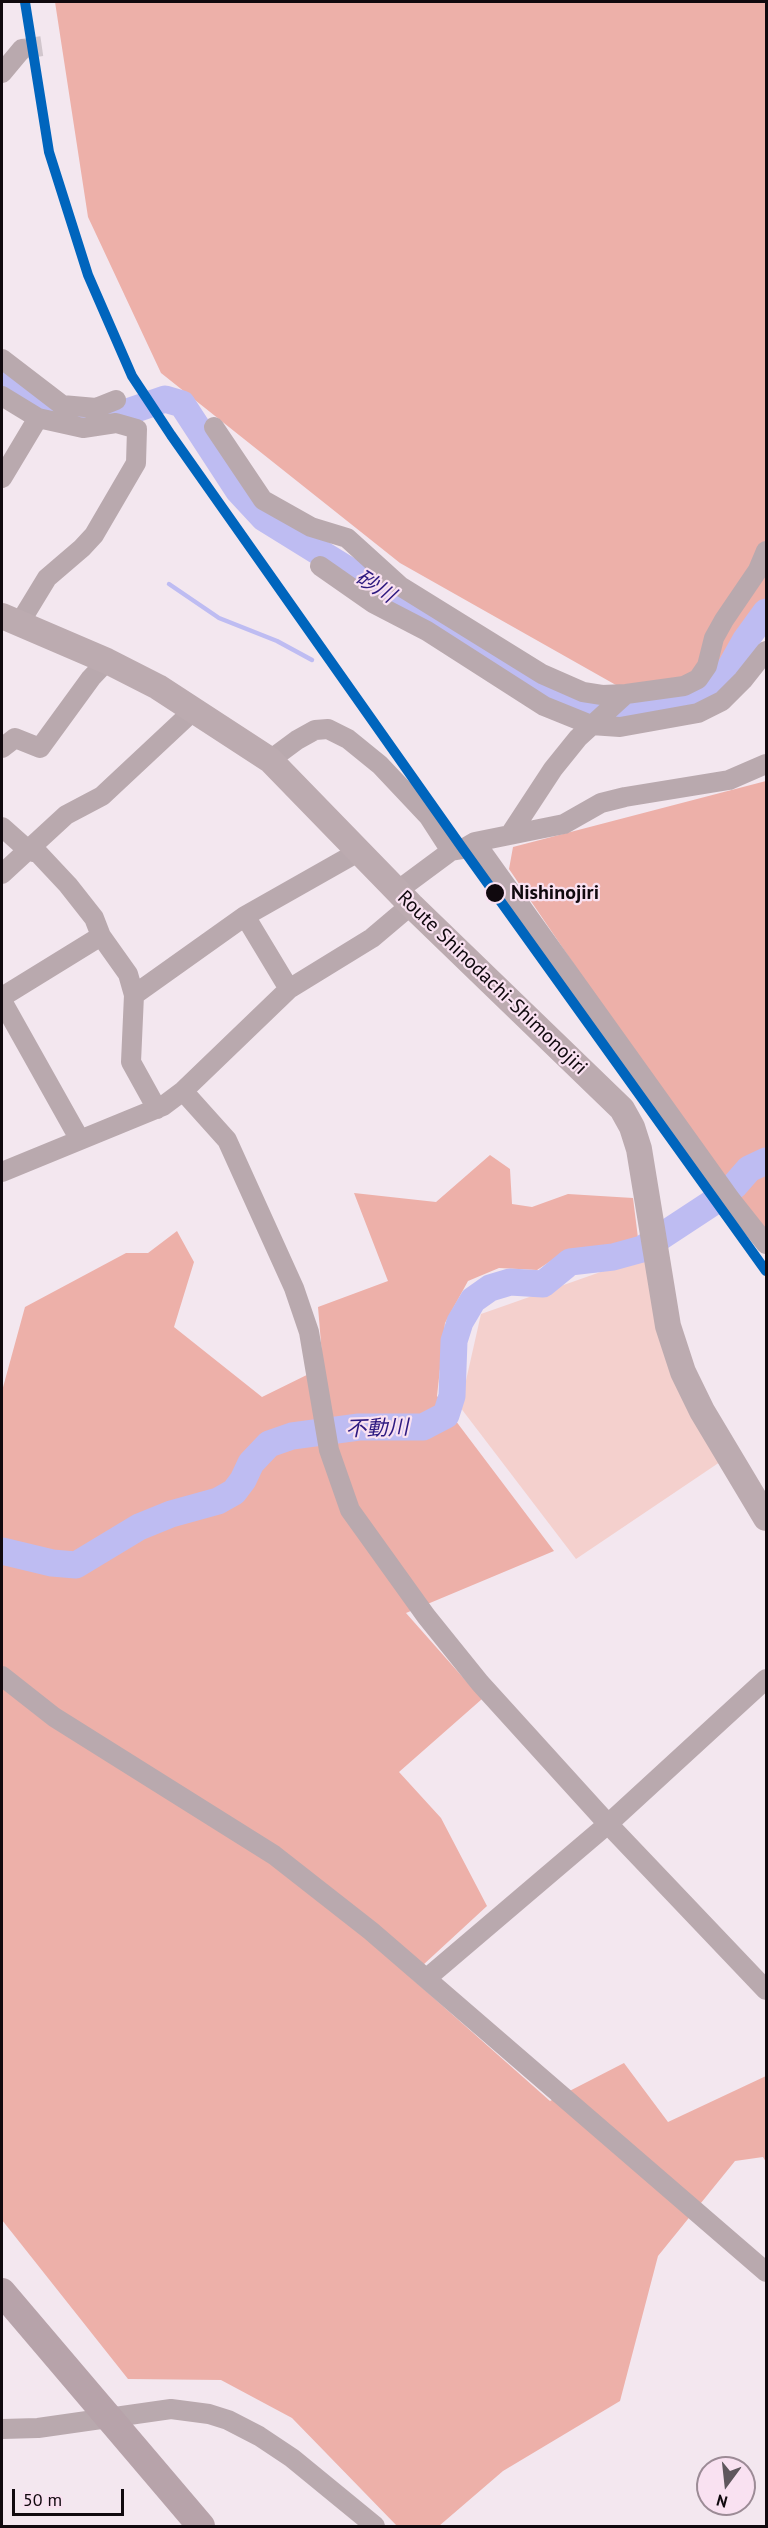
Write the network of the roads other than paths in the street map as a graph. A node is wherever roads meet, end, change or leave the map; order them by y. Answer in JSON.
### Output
{"nodes":[{"id":1,"x":22,"y":49,"type":"tunnel mouth"},
{"id":2,"x":2,"y":73,"type":"edge"},
{"id":3,"x":2,"y":359,"type":"edge"},
{"id":4,"x":2,"y":396,"type":"edge"},
{"id":5,"x":116,"y":400,"type":"dead end"},
{"id":6,"x":38,"y":418,"type":"junction"},
{"id":7,"x":214,"y":427,"type":"dead end"},
{"id":8,"x":2,"y":478,"type":"edge"},
{"id":9,"x":766,"y":551,"type":"edge"},
{"id":10,"x":320,"y":566,"type":"dead end"},
{"id":11,"x":10,"y":620,"type":"edge"},
{"id":12,"x":766,"y":651,"type":"edge"},
{"id":13,"x":107,"y":661,"type":"junction"},
{"id":14,"x":626,"y":694,"type":"junction"},
{"id":15,"x":194,"y":710,"type":"junction"},
{"id":16,"x":596,"y":721,"type":"junction"},
{"id":17,"x":2,"y":747,"type":"edge"},
{"id":18,"x":270,"y":760,"type":"junction"},
{"id":19,"x":766,"y":764,"type":"edge"},
{"id":20,"x":2,"y":827,"type":"edge"},
{"id":21,"x":511,"y":833,"type":"junction"},
{"id":22,"x":475,"y":842,"type":"junction"},
{"id":23,"x":28,"y":851,"type":"junction"},
{"id":24,"x":451,"y":851,"type":"junction"},
{"id":25,"x":358,"y":852,"type":"junction"},
{"id":26,"x":2,"y":874,"type":"edge"},
{"id":27,"x":404,"y":898,"type":"junction"},
{"id":28,"x":245,"y":916,"type":"junction"},
{"id":29,"x":101,"y":936,"type":"junction"},
{"id":30,"x":289,"y":989,"type":"junction"},
{"id":31,"x":134,"y":995,"type":"junction"},
{"id":32,"x":2,"y":999,"type":"edge"},
{"id":33,"x":183,"y":1091,"type":"junction"},
{"id":34,"x":157,"y":1108,"type":"junction"},
{"id":35,"x":80,"y":1140,"type":"junction"},
{"id":36,"x":2,"y":1172,"type":"edge"},
{"id":37,"x":766,"y":1244,"type":"edge"},
{"id":38,"x":766,"y":1518,"type":"edge"},
{"id":39,"x":2,"y":1676,"type":"edge"},
{"id":40,"x":766,"y":1679,"type":"edge"},
{"id":41,"x":608,"y":1824,"type":"junction"},
{"id":42,"x":427,"y":1978,"type":"junction"},
{"id":43,"x":766,"y":1990,"type":"edge"},
{"id":44,"x":766,"y":2272,"type":"edge"},
{"id":45,"x":2,"y":2292,"type":"edge"},
{"id":46,"x":111,"y":2418,"type":"junction"},
{"id":47,"x":2,"y":2429,"type":"edge"},
{"id":48,"x":201,"y":2526,"type":"edge"},
{"id":49,"x":375,"y":2526,"type":"edge"}],
"edges":[{"from":1,"to":2,"type":"street"},
{"from":3,"to":5,"type":"street"},
{"from":4,"to":6,"type":"street"},
{"from":6,"to":8,"type":"street"},
{"from":6,"to":11,"type":"street"},
{"from":7,"to":14,"type":"street"},
{"from":9,"to":14,"type":"street"},
{"from":10,"to":16,"type":"street"},
{"from":11,"to":13,"type":"main road","name":"Route Shinodachi-Shimonojiri"},
{"from":12,"to":16,"type":"street"},
{"from":13,"to":15,"type":"main road","name":"Route Shinodachi-Shimonojiri"},
{"from":13,"to":17,"type":"street"},
{"from":14,"to":16,"type":"street"},
{"from":15,"to":18,"type":"main road","name":"Route Shinodachi-Shimonojiri"},
{"from":15,"to":23,"type":"street"},
{"from":16,"to":21,"type":"street"},
{"from":18,"to":24,"type":"street"},
{"from":18,"to":25,"type":"main road","name":"Route Shinodachi-Shimonojiri"},
{"from":19,"to":21,"type":"street"},
{"from":20,"to":23,"type":"street"},
{"from":21,"to":22,"type":"street"},
{"from":22,"to":24,"type":"street"},
{"from":22,"to":37,"type":"street"},
{"from":23,"to":26,"type":"street"},
{"from":23,"to":29,"type":"street"},
{"from":24,"to":27,"type":"street"},
{"from":25,"to":27,"type":"main road","name":"Route Shinodachi-Shimonojiri"},
{"from":25,"to":28,"type":"street"},
{"from":27,"to":30,"type":"street"},
{"from":27,"to":38,"type":"main road","name":"Route Shinodachi-Shimonojiri"},
{"from":28,"to":30,"type":"street"},
{"from":28,"to":31,"type":"street"},
{"from":29,"to":31,"type":"street"},
{"from":29,"to":32,"type":"street"},
{"from":30,"to":33,"type":"street"},
{"from":31,"to":34,"type":"street"},
{"from":32,"to":35,"type":"street"},
{"from":33,"to":34,"type":"street"},
{"from":33,"to":41,"type":"street"},
{"from":34,"to":35,"type":"street"},
{"from":35,"to":36,"type":"street"},
{"from":39,"to":42,"type":"street"},
{"from":40,"to":41,"type":"street"},
{"from":41,"to":42,"type":"street"},
{"from":41,"to":43,"type":"street"},
{"from":42,"to":44,"type":"street"},
{"from":45,"to":46,"type":"highway"},
{"from":46,"to":47,"type":"street"},
{"from":46,"to":48,"type":"highway"},
{"from":46,"to":49,"type":"street"}]}
